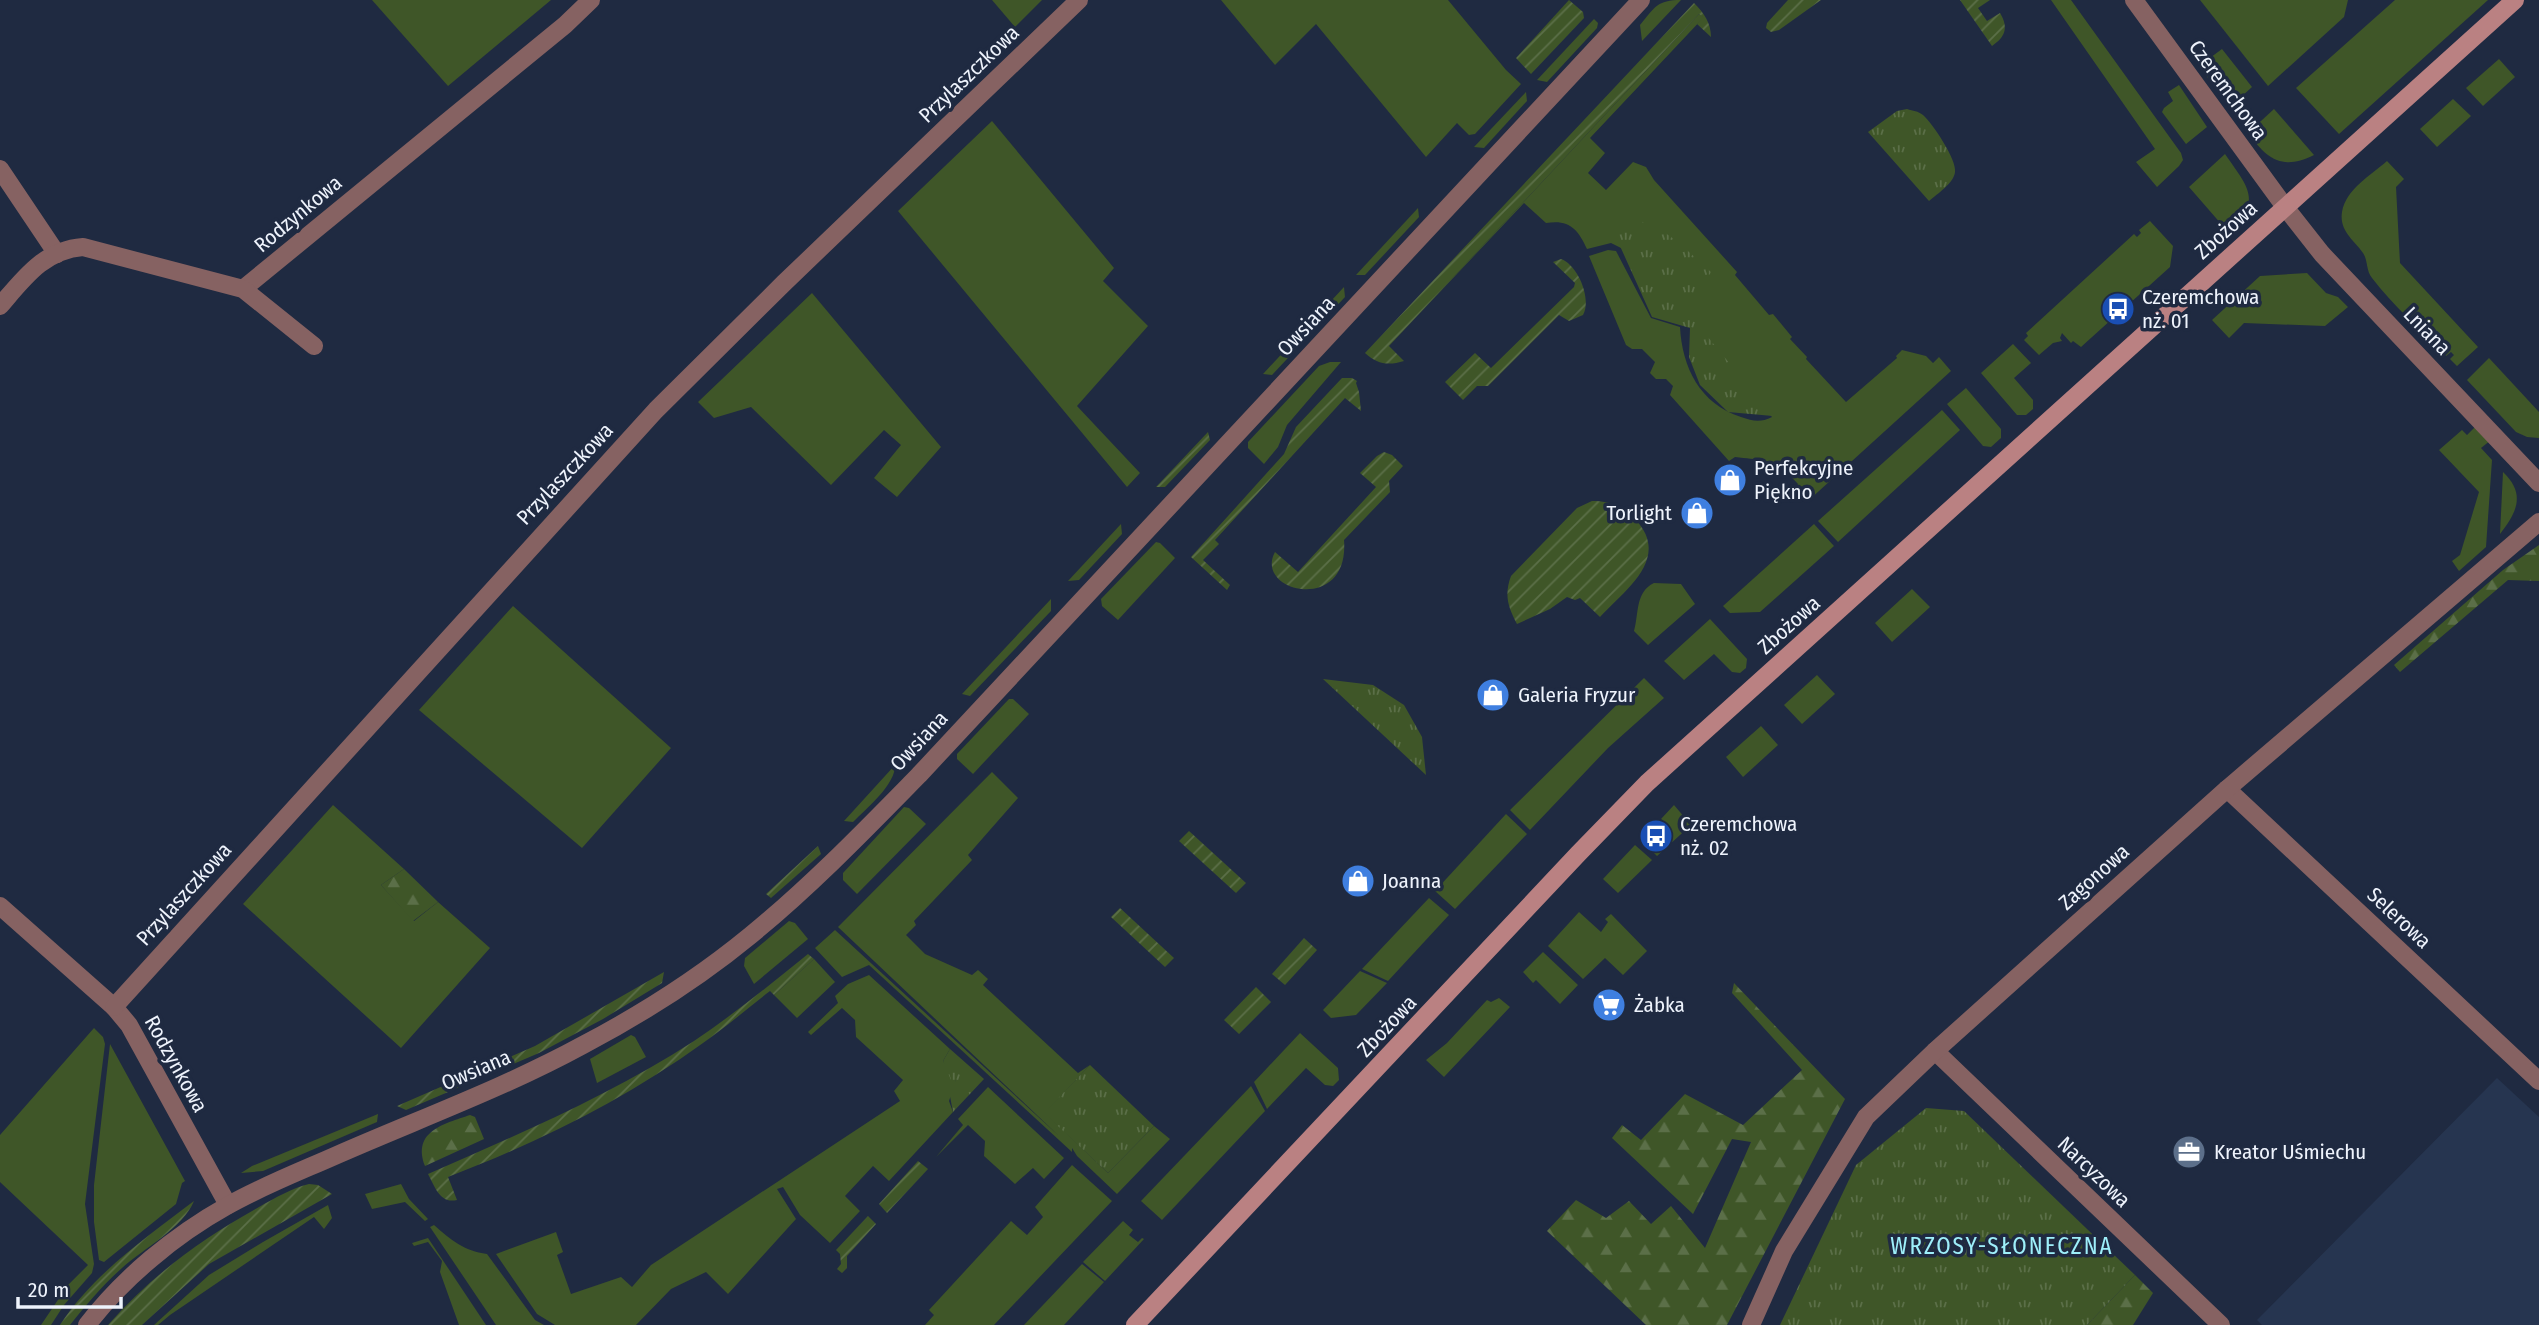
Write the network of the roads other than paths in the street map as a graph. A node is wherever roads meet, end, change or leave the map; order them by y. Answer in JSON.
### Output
{"nodes":[{"id":1,"x":591,"y":0,"type":"edge"},
{"id":2,"x":1079,"y":0,"type":"edge"},
{"id":3,"x":1641,"y":0,"type":"edge"},
{"id":4,"x":2134,"y":0,"type":"edge"},
{"id":5,"x":2515,"y":0,"type":"edge"},
{"id":6,"x":0,"y":169,"type":"edge"},
{"id":7,"x":2285,"y":207,"type":"junction"},
{"id":8,"x":57,"y":254,"type":"junction"},
{"id":9,"x":243,"y":289,"type":"junction"},
{"id":10,"x":0,"y":306,"type":"edge"},
{"id":11,"x":314,"y":346,"type":"dead end"},
{"id":12,"x":2539,"y":483,"type":"edge"},
{"id":13,"x":2539,"y":522,"type":"edge"},
{"id":14,"x":2227,"y":789,"type":"junction"},
{"id":15,"x":0,"y":906,"type":"edge"},
{"id":16,"x":114,"y":1007,"type":"junction"},
{"id":17,"x":1935,"y":1051,"type":"junction"},
{"id":18,"x":2539,"y":1081,"type":"edge"},
{"id":19,"x":228,"y":1205,"type":"junction"},
{"id":20,"x":87,"y":1325,"type":"edge"},
{"id":21,"x":1135,"y":1325,"type":"edge"},
{"id":22,"x":1751,"y":1325,"type":"edge"},
{"id":23,"x":2221,"y":1325,"type":"edge"}],
"edges":[{"from":1,"to":9,"type":"street","name":"Rodzynkowa"},
{"from":2,"to":16,"type":"street","name":"Przylaszczkowa"},
{"from":3,"to":19,"type":"street","name":"Owsiana"},
{"from":4,"to":7,"type":"street","name":"Czeremchowa"},
{"from":5,"to":7,"type":"street","name":"Zbożowa"},
{"from":6,"to":8,"type":"street"},
{"from":7,"to":12,"type":"street","name":"Lniana"},
{"from":7,"to":21,"type":"street","name":"Zbożowa"},
{"from":8,"to":9,"type":"street"},
{"from":8,"to":10,"type":"street"},
{"from":9,"to":11,"type":"street"},
{"from":13,"to":14,"type":"street","name":"Zagonowa"},
{"from":14,"to":17,"type":"street","name":"Zagonowa"},
{"from":14,"to":18,"type":"street","name":"Selerowa"},
{"from":15,"to":16,"type":"street","name":"Rodzynkowa"},
{"from":16,"to":19,"type":"street","name":"Rodzynkowa"},
{"from":17,"to":22,"type":"street","name":"Zagonowa"},
{"from":17,"to":23,"type":"street","name":"Narcyzowa"},
{"from":19,"to":20,"type":"street","name":"Owsiana"}]}
